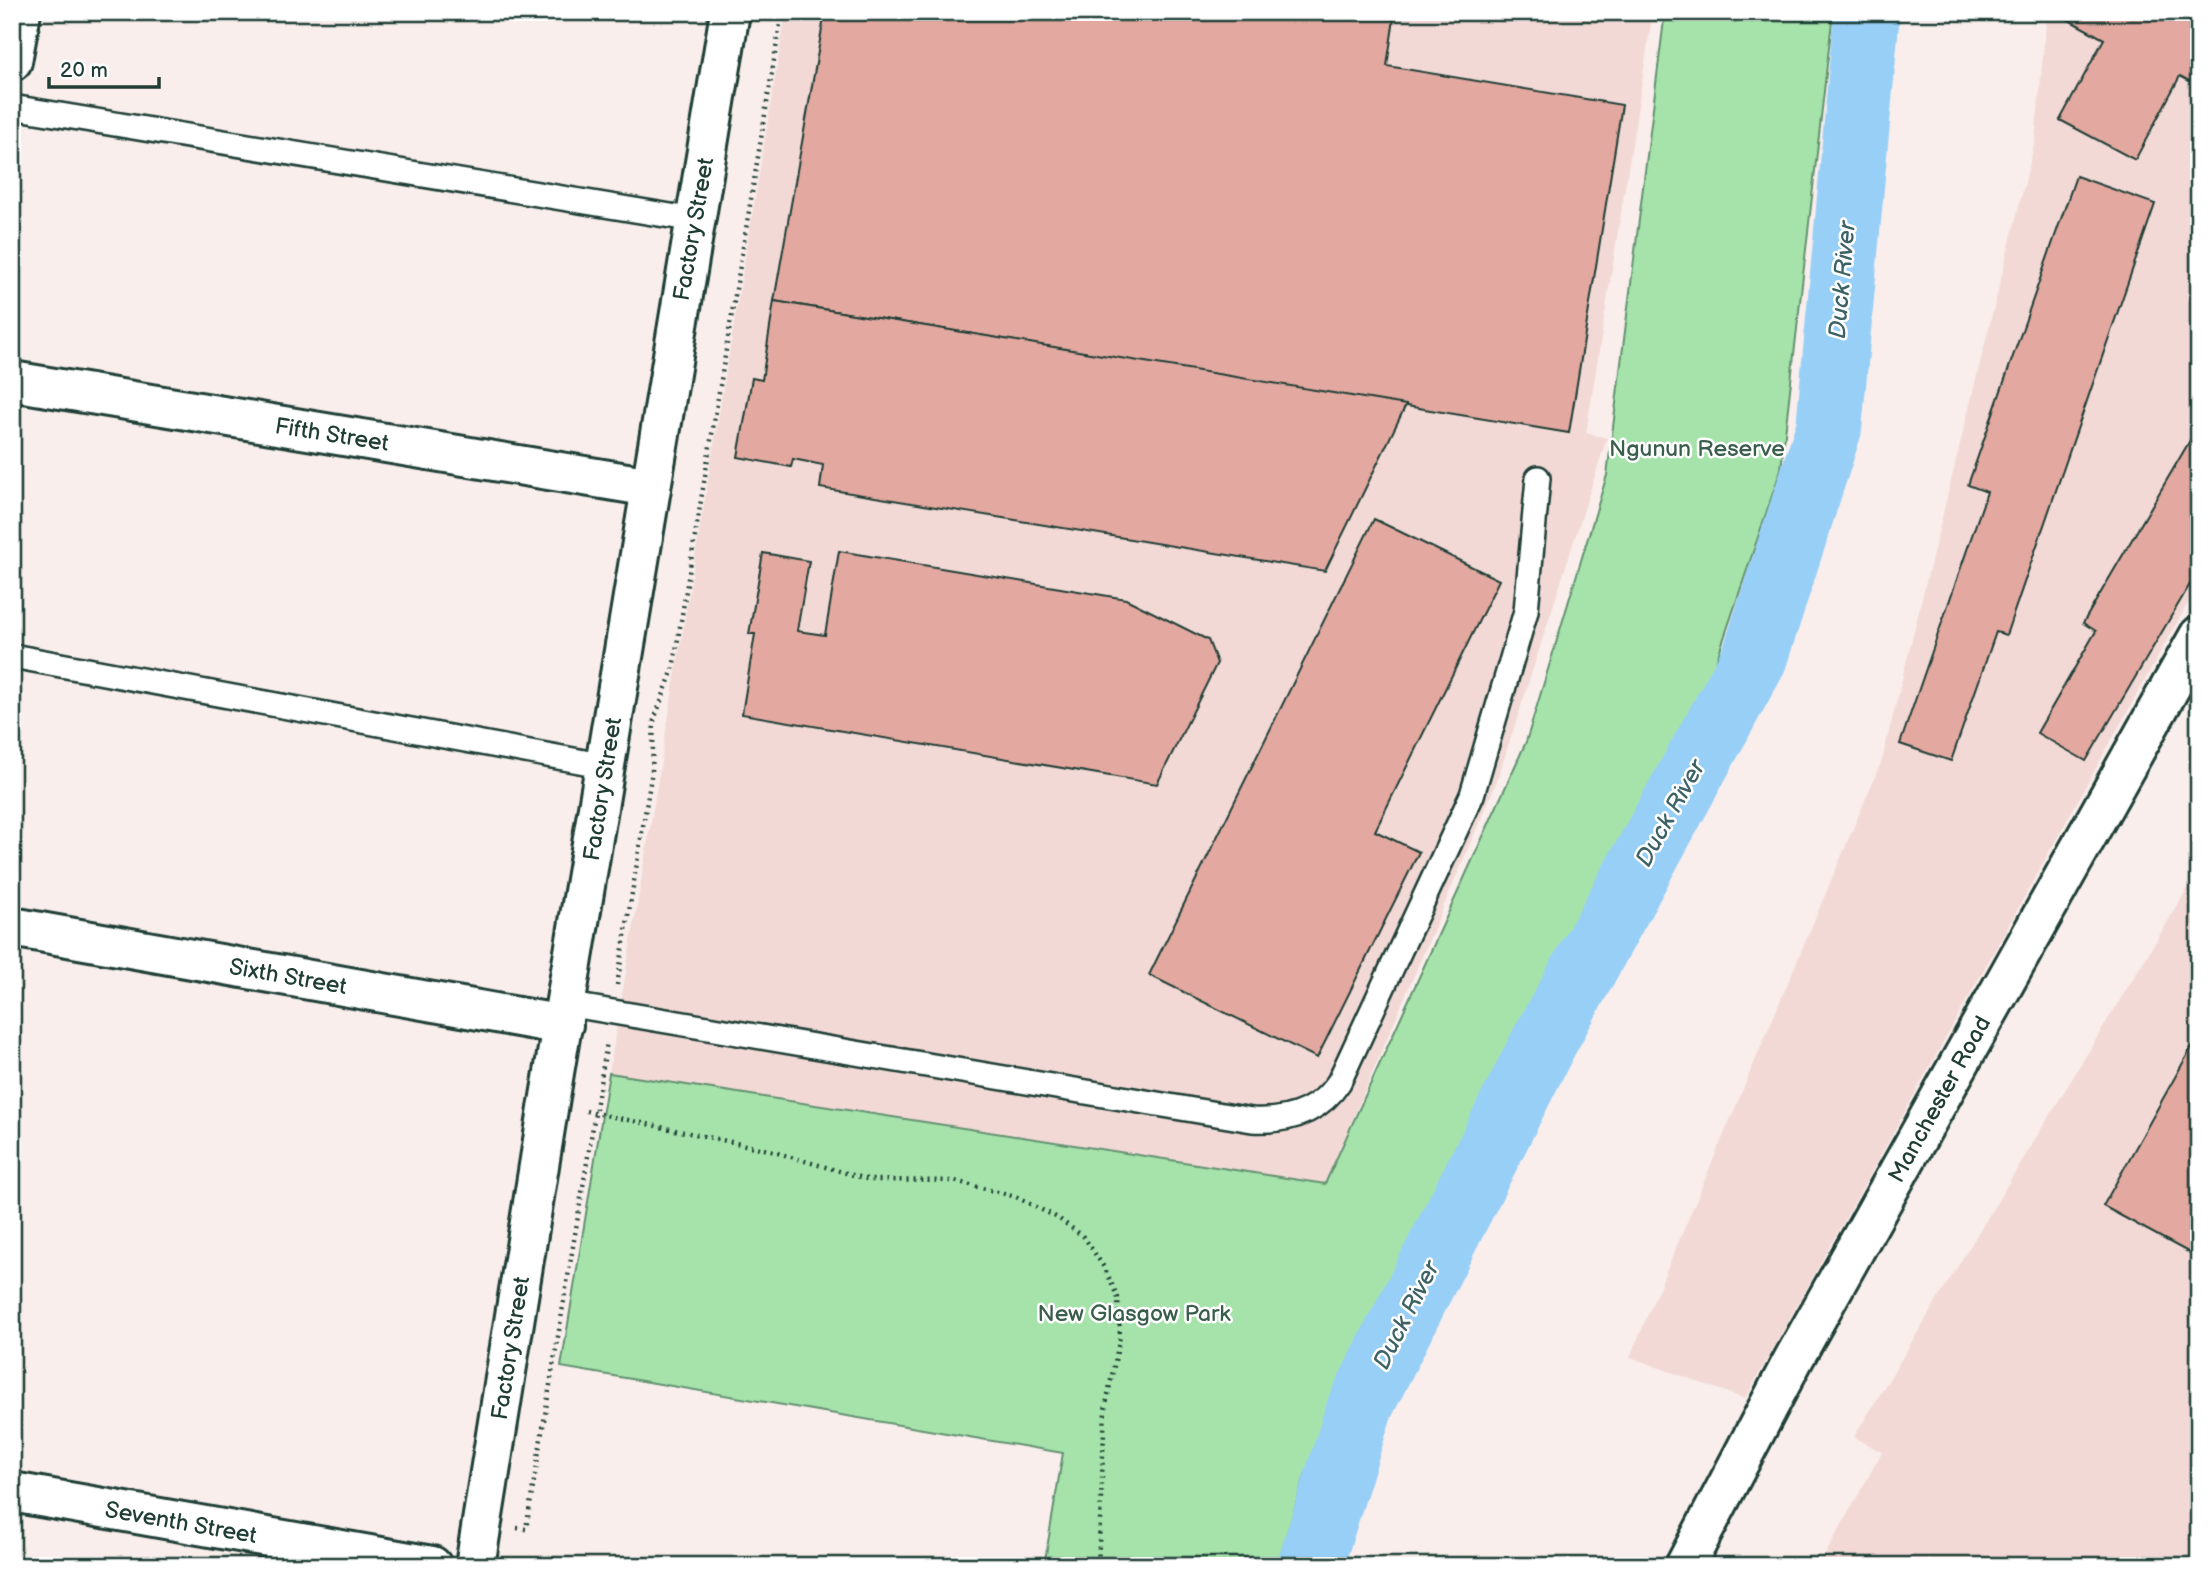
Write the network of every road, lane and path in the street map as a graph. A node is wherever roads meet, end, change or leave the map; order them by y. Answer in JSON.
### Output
{"nodes":[{"id":1,"x":21,"y":12,"type":"edge"},
{"id":2,"x":730,"y":12,"type":"edge"},
{"id":3,"x":782,"y":12,"type":"edge"},
{"id":4,"x":12,"y":61,"type":"edge"},
{"id":5,"x":12,"y":107,"type":"edge"},
{"id":6,"x":695,"y":220,"type":"junction"},
{"id":7,"x":12,"y":381,"type":"edge"},
{"id":8,"x":1538,"y":478,"type":"dead end"},
{"id":9,"x":651,"y":487,"type":"junction"},
{"id":10,"x":2199,"y":636,"type":"edge"},
{"id":11,"x":12,"y":656,"type":"edge"},
{"id":12,"x":606,"y":766,"type":"junction"},
{"id":13,"x":12,"y":927,"type":"edge"},
{"id":14,"x":612,"y":1012,"type":"junction"},
{"id":15,"x":564,"y":1014,"type":"junction"},
{"id":16,"x":549,"y":1103,"type":"junction"},
{"id":17,"x":595,"y":1113,"type":"junction"},
{"id":18,"x":12,"y":1492,"type":"edge"},
{"id":19,"x":482,"y":1523,"type":"junction"},
{"id":20,"x":432,"y":1566,"type":"edge"},
{"id":21,"x":475,"y":1566,"type":"edge"},
{"id":22,"x":1098,"y":1566,"type":"edge"},
{"id":23,"x":1685,"y":1566,"type":"edge"}],
"edges":[{"from":1,"to":4,"type":"street"},
{"from":2,"to":6,"type":"street","name":"Factory Street"},
{"from":3,"to":14,"type":"path"},
{"from":5,"to":6,"type":"lane"},
{"from":6,"to":9,"type":"street","name":"Factory Street"},
{"from":7,"to":9,"type":"street","name":"Fifth Street"},
{"from":8,"to":14,"type":"lane"},
{"from":9,"to":12,"type":"street","name":"Factory Street"},
{"from":10,"to":23,"type":"street","name":"Manchester Road"},
{"from":11,"to":12,"type":"lane"},
{"from":12,"to":15,"type":"street","name":"Factory Street"},
{"from":13,"to":15,"type":"street","name":"Sixth Street"},
{"from":14,"to":15,"type":"lane"},
{"from":14,"to":17,"type":"path"},
{"from":15,"to":16,"type":"street","name":"Factory Street"},
{"from":16,"to":17,"type":"path"},
{"from":16,"to":19,"type":"street","name":"Factory Street"},
{"from":17,"to":19,"type":"path"},
{"from":17,"to":22,"type":"path"},
{"from":18,"to":20,"type":"street","name":"Seventh Street"},
{"from":19,"to":21,"type":"street","name":"Factory Street"}]}
